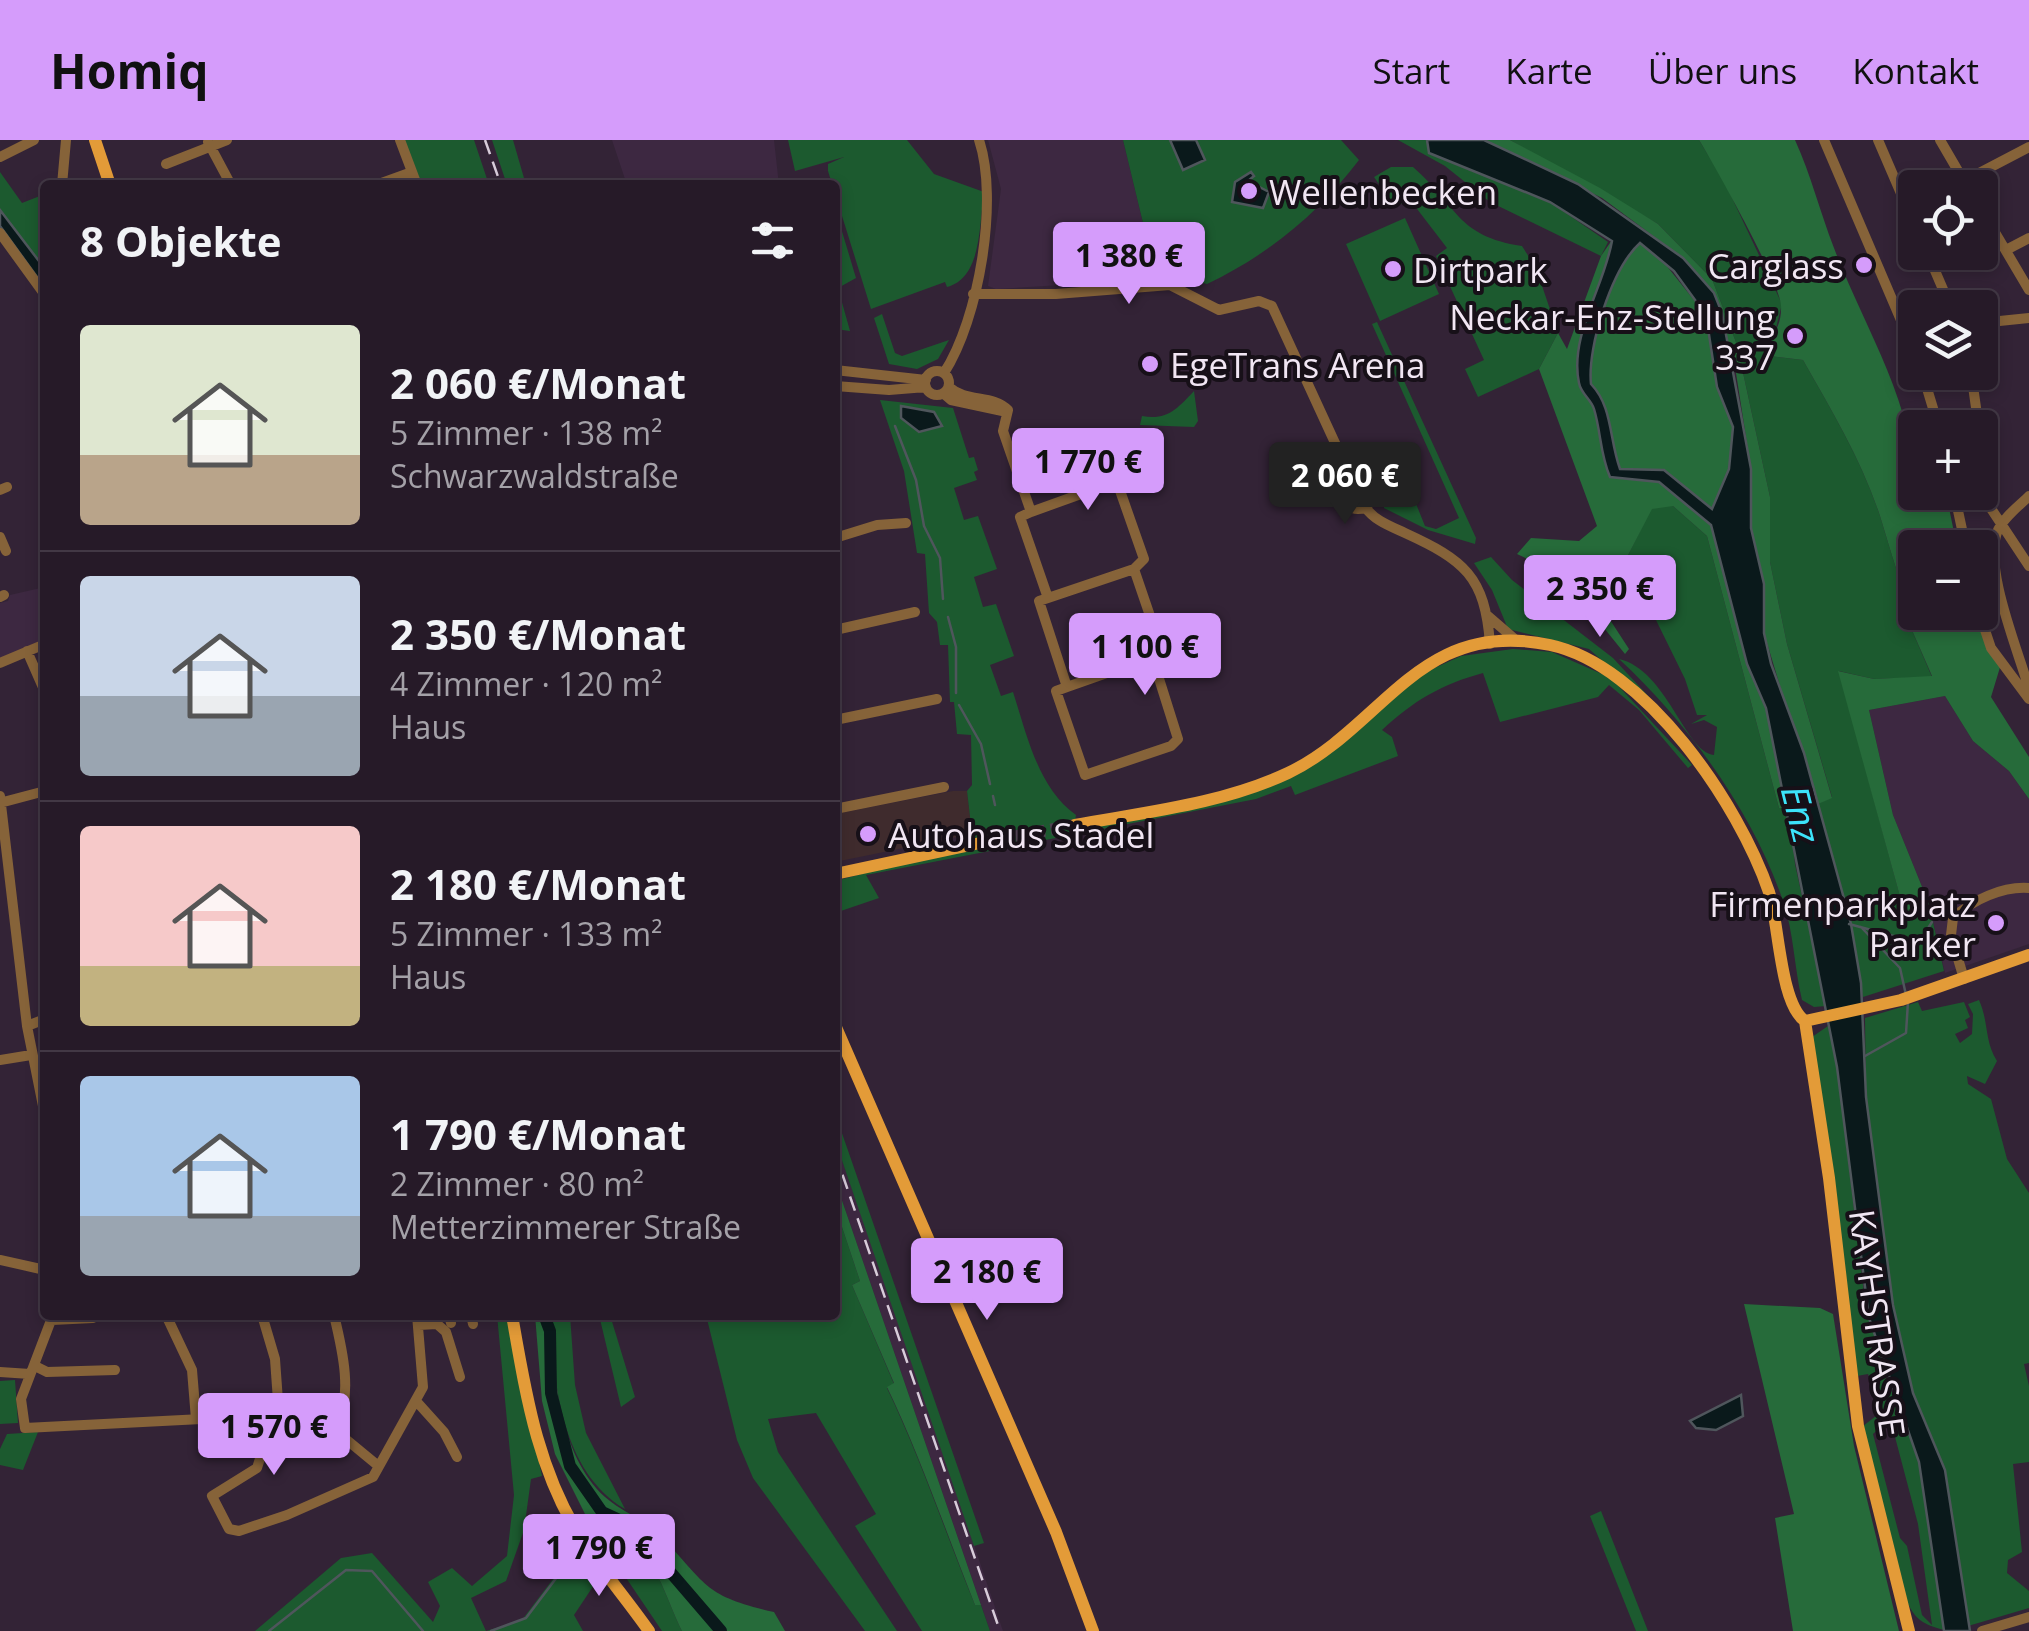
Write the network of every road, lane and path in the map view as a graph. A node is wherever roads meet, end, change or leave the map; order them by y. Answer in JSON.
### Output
{"nodes":[{"id":1,"x":34,"y":140,"type":"edge"},
{"id":2,"x":66,"y":140,"type":"edge"},
{"id":3,"x":95,"y":140,"type":"edge"},
{"id":4,"x":226,"y":140,"type":"edge"},
{"id":5,"x":400,"y":140,"type":"edge"},
{"id":6,"x":979,"y":140,"type":"edge"},
{"id":7,"x":1824,"y":140,"type":"edge"},
{"id":8,"x":1878,"y":140,"type":"edge"},
{"id":9,"x":1940,"y":140,"type":"edge"},
{"id":10,"x":208,"y":143,"type":"edge"},
{"id":11,"x":2029,"y":147,"type":"edge"},
{"id":12,"x":0,"y":156,"type":"edge"},
{"id":13,"x":166,"y":164,"type":"dead end"},
{"id":14,"x":1958,"y":170,"type":"edge"},
{"id":15,"x":1990,"y":170,"type":"edge"},
{"id":16,"x":412,"y":172,"type":"junction"},
{"id":17,"x":62,"y":180,"type":"edge"},
{"id":18,"x":108,"y":180,"type":"edge"},
{"id":19,"x":228,"y":180,"type":"edge"},
{"id":20,"x":390,"y":180,"type":"edge"},
{"id":21,"x":415,"y":180,"type":"edge"},
{"id":22,"x":1898,"y":186,"type":"edge"},
{"id":23,"x":0,"y":233,"type":"edge"},
{"id":24,"x":1998,"y":237,"type":"edge"},
{"id":25,"x":2029,"y":238,"type":"edge"},
{"id":26,"x":2006,"y":250,"type":"junction"},
{"id":27,"x":40,"y":288,"type":"edge"},
{"id":28,"x":2029,"y":290,"type":"edge"},
{"id":29,"x":974,"y":294,"type":"junction"},
{"id":30,"x":1898,"y":305,"type":"edge"},
{"id":31,"x":2029,"y":318,"type":"edge"},
{"id":32,"x":1998,"y":321,"type":"edge"},
{"id":33,"x":840,"y":371,"type":"edge"},
{"id":34,"x":944,"y":373,"type":"junction"},
{"id":35,"x":926,"y":383,"type":"junction"},
{"id":36,"x":840,"y":386,"type":"edge"},
{"id":37,"x":946,"y":390,"type":"junction"},
{"id":38,"x":1973,"y":390,"type":"edge"},
{"id":39,"x":1132,"y":476,"type":"dead end"},
{"id":40,"x":1117,"y":482,"type":"junction"},
{"id":41,"x":1353,"y":482,"type":"junction"},
{"id":42,"x":2029,"y":496,"type":"edge"},
{"id":43,"x":1365,"y":507,"type":"junction"},
{"id":44,"x":1031,"y":512,"type":"junction"},
{"id":45,"x":906,"y":523,"type":"dead end"},
{"id":46,"x":2001,"y":525,"type":"junction"},
{"id":47,"x":840,"y":536,"type":"edge"},
{"id":48,"x":2029,"y":566,"type":"edge"},
{"id":49,"x":1134,"y":569,"type":"junction"},
{"id":50,"x":1048,"y":598,"type":"junction"},
{"id":51,"x":915,"y":612,"type":"dead end"},
{"id":52,"x":1488,"y":615,"type":"junction"},
{"id":53,"x":840,"y":629,"type":"edge"},
{"id":54,"x":1985,"y":630,"type":"edge"},
{"id":55,"x":1517,"y":641,"type":"junction"},
{"id":56,"x":1490,"y":644,"type":"junction"},
{"id":57,"x":40,"y":646,"type":"edge"},
{"id":58,"x":1470,"y":648,"type":"junction"},
{"id":59,"x":27,"y":651,"type":"junction"},
{"id":60,"x":1155,"y":656,"type":"junction"},
{"id":61,"x":0,"y":663,"type":"edge"},
{"id":62,"x":40,"y":681,"type":"edge"},
{"id":63,"x":1067,"y":687,"type":"junction"},
{"id":64,"x":2029,"y":688,"type":"edge"},
{"id":65,"x":2029,"y":699,"type":"edge"},
{"id":66,"x":937,"y":700,"type":"dead end"},
{"id":67,"x":840,"y":719,"type":"edge"},
{"id":68,"x":944,"y":787,"type":"dead end"},
{"id":69,"x":40,"y":792,"type":"edge"},
{"id":70,"x":0,"y":801,"type":"edge"},
{"id":71,"x":840,"y":808,"type":"edge"},
{"id":72,"x":1075,"y":825,"type":"tunnel mouth"},
{"id":73,"x":980,"y":843,"type":"tunnel mouth"},
{"id":74,"x":840,"y":873,"type":"edge"},
{"id":75,"x":2029,"y":888,"type":"edge"},
{"id":76,"x":2029,"y":955,"type":"edge"},
{"id":77,"x":1964,"y":979,"type":"junction"},
{"id":78,"x":40,"y":1021,"type":"edge"},
{"id":79,"x":1807,"y":1021,"type":"junction"},
{"id":80,"x":26,"y":1026,"type":"junction"},
{"id":81,"x":840,"y":1035,"type":"edge"},
{"id":82,"x":31,"y":1055,"type":"junction"},
{"id":83,"x":0,"y":1060,"type":"edge"},
{"id":84,"x":40,"y":1094,"type":"edge"},
{"id":85,"x":0,"y":1260,"type":"edge"},
{"id":86,"x":40,"y":1269,"type":"edge"},
{"id":87,"x":51,"y":1320,"type":"edge"},
{"id":88,"x":168,"y":1320,"type":"edge"},
{"id":89,"x":263,"y":1320,"type":"edge"},
{"id":90,"x":335,"y":1320,"type":"edge"},
{"id":91,"x":418,"y":1320,"type":"edge"},
{"id":92,"x":513,"y":1320,"type":"edge"},
{"id":93,"x":32,"y":1370,"type":"junction"},
{"id":94,"x":115,"y":1370,"type":"dead end"},
{"id":95,"x":0,"y":1372,"type":"edge"},
{"id":96,"x":460,"y":1377,"type":"dead end"},
{"id":97,"x":417,"y":1402,"type":"junction"},
{"id":98,"x":276,"y":1415,"type":"junction"},
{"id":99,"x":196,"y":1419,"type":"junction"},
{"id":100,"x":336,"y":1431,"type":"junction"},
{"id":101,"x":457,"y":1457,"type":"dead end"},
{"id":102,"x":376,"y":1464,"type":"junction"},
{"id":103,"x":2029,"y":1618,"type":"edge"},
{"id":104,"x":648,"y":1630,"type":"edge"},
{"id":105,"x":1093,"y":1631,"type":"edge"},
{"id":106,"x":1909,"y":1631,"type":"edge"},
{"id":107,"x":1982,"y":1631,"type":"edge"}],
"edges":[{"from":1,"to":12,"type":"street"},
{"from":2,"to":17,"type":"street"},
{"from":3,"to":18,"type":"main road"},
{"from":4,"to":10,"type":"street"},
{"from":5,"to":16,"type":"street"},
{"from":6,"to":29,"type":"street"},
{"from":7,"to":30,"type":"street"},
{"from":8,"to":22,"type":"street"},
{"from":9,"to":14,"type":"street"},
{"from":10,"to":13,"type":"street"},
{"from":10,"to":19,"type":"street"},
{"from":11,"to":15,"type":"street"},
{"from":16,"to":20,"type":"street"},
{"from":16,"to":21,"type":"street"},
{"from":23,"to":27,"type":"street"},
{"from":24,"to":26,"type":"street"},
{"from":25,"to":26,"type":"street"},
{"from":26,"to":28,"type":"street"},
{"from":29,"to":34,"type":"street"},
{"from":29,"to":41,"type":"street"},
{"from":31,"to":32,"type":"street"},
{"from":33,"to":35,"type":"street"},
{"from":34,"to":35,"type":"street"},
{"from":34,"to":37,"type":"street"},
{"from":35,"to":36,"type":"street"},
{"from":35,"to":37,"type":"street"},
{"from":37,"to":44,"type":"street"},
{"from":38,"to":46,"type":"street"},
{"from":39,"to":40,"type":"street"},
{"from":40,"to":44,"type":"street"},
{"from":40,"to":49,"type":"street"},
{"from":41,"to":43,"type":"street"},
{"from":41,"to":43,"type":"street"},
{"from":42,"to":46,"type":"street"},
{"from":43,"to":52,"type":"street"},
{"from":44,"to":50,"type":"street"},
{"from":45,"to":47,"type":"street"},
{"from":46,"to":48,"type":"street"},
{"from":46,"to":64,"type":"street"},
{"from":49,"to":50,"type":"street"},
{"from":49,"to":60,"type":"street"},
{"from":50,"to":63,"type":"street"},
{"from":51,"to":53,"type":"street"},
{"from":52,"to":55,"type":"street"},
{"from":52,"to":56,"type":"street"},
{"from":52,"to":58,"type":"street"},
{"from":54,"to":65,"type":"street"},
{"from":55,"to":56,"type":"main road","name":"KAYHSTRASSE"},
{"from":55,"to":79,"type":"main road","name":"KAYHSTRASSE"},
{"from":56,"to":58,"type":"main road","name":"KAYHSTRASSE"},
{"from":57,"to":59,"type":"street"},
{"from":58,"to":72,"type":"main road","name":"KAYHSTRASSE"},
{"from":59,"to":61,"type":"street"},
{"from":59,"to":62,"type":"street"},
{"from":60,"to":63,"type":"street"},
{"from":60,"to":63,"type":"street"},
{"from":66,"to":67,"type":"street"},
{"from":68,"to":71,"type":"street"},
{"from":69,"to":70,"type":"street"},
{"from":70,"to":80,"type":"street"},
{"from":73,"to":74,"type":"main road"},
{"from":75,"to":77,"type":"street"},
{"from":76,"to":77,"type":"main road"},
{"from":77,"to":79,"type":"main road"},
{"from":78,"to":80,"type":"street"},
{"from":79,"to":106,"type":"main road","name":"KAYHSTRASSE"},
{"from":80,"to":82,"type":"street"},
{"from":81,"to":105,"type":"main road"},
{"from":82,"to":83,"type":"street"},
{"from":82,"to":84,"type":"street"},
{"from":85,"to":86,"type":"street"},
{"from":87,"to":93,"type":"street"},
{"from":88,"to":99,"type":"street"},
{"from":89,"to":98,"type":"street"},
{"from":90,"to":100,"type":"street"},
{"from":91,"to":96,"type":"street"},
{"from":91,"to":97,"type":"street"},
{"from":92,"to":104,"type":"main road"},
{"from":93,"to":94,"type":"street"},
{"from":93,"to":95,"type":"street"},
{"from":93,"to":99,"type":"street"},
{"from":97,"to":101,"type":"street"},
{"from":97,"to":102,"type":"street"},
{"from":98,"to":99,"type":"street"},
{"from":98,"to":100,"type":"street"},
{"from":98,"to":102,"type":"street"},
{"from":100,"to":102,"type":"street"},
{"from":103,"to":107,"type":"street"}]}
